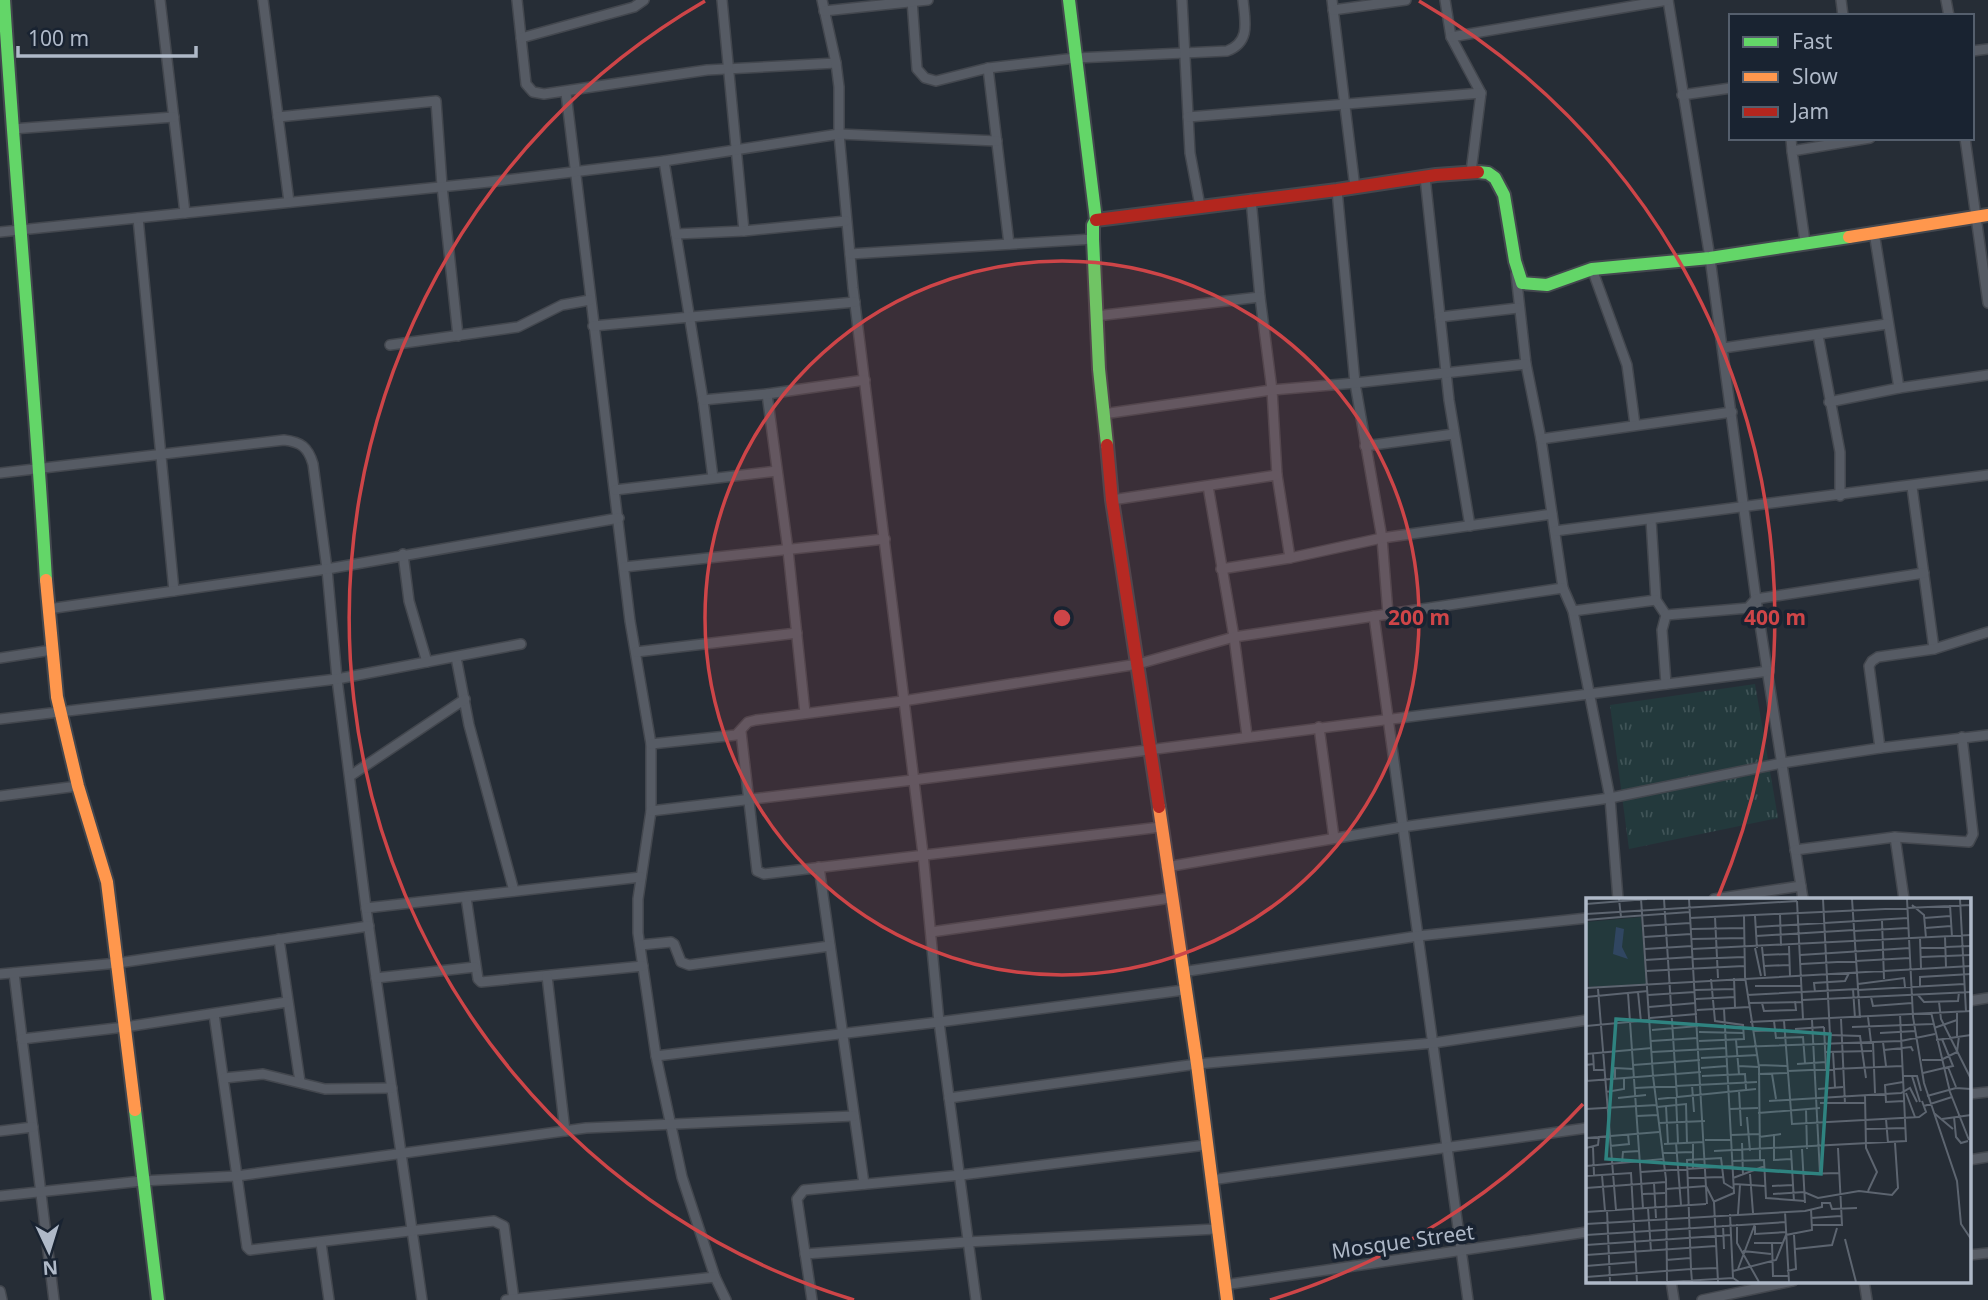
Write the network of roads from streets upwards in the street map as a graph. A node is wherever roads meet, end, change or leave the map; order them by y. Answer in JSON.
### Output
{"nodes":[{"id":1,"x":4,"y":0,"type":"edge"},
{"id":2,"x":160,"y":0,"type":"edge"},
{"id":3,"x":263,"y":0,"type":"edge"},
{"id":4,"x":517,"y":0,"type":"edge"},
{"id":5,"x":643,"y":0,"type":"edge"},
{"id":6,"x":722,"y":0,"type":"edge"},
{"id":7,"x":822,"y":0,"type":"edge"},
{"id":8,"x":928,"y":0,"type":"edge"},
{"id":9,"x":1069,"y":0,"type":"edge"},
{"id":10,"x":1182,"y":0,"type":"edge"},
{"id":11,"x":1242,"y":0,"type":"edge"},
{"id":12,"x":1406,"y":0,"type":"edge"},
{"id":13,"x":1445,"y":0,"type":"edge"},
{"id":14,"x":1668,"y":0,"type":"edge"},
{"id":15,"x":912,"y":1,"type":"edge"},
{"id":16,"x":1333,"y":5,"type":"edge"},
{"id":17,"x":824,"y":11,"type":"junction"},
{"id":18,"x":1451,"y":37,"type":"junction"},
{"id":19,"x":521,"y":38,"type":"junction"},
{"id":20,"x":1186,"y":53,"type":"junction"},
{"id":21,"x":1076,"y":58,"type":"junction"},
{"id":22,"x":836,"y":62,"type":"junction"},
{"id":23,"x":988,"y":68,"type":"junction"},
{"id":24,"x":729,"y":69,"type":"junction"},
{"id":25,"x":1729,"y":88,"type":"edge"},
{"id":26,"x":566,"y":93,"type":"junction"},
{"id":27,"x":1481,"y":93,"type":"junction"},
{"id":28,"x":1682,"y":94,"type":"junction"},
{"id":29,"x":1344,"y":105,"type":"junction"},
{"id":30,"x":174,"y":117,"type":"junction"},
{"id":31,"x":278,"y":117,"type":"junction"},
{"id":32,"x":1188,"y":117,"type":"junction"},
{"id":33,"x":12,"y":129,"type":"junction"},
{"id":34,"x":839,"y":134,"type":"junction"},
{"id":35,"x":1791,"y":140,"type":"edge"},
{"id":36,"x":1858,"y":140,"type":"edge"},
{"id":37,"x":1965,"y":140,"type":"edge"},
{"id":38,"x":997,"y":141,"type":"junction"},
{"id":39,"x":736,"y":148,"type":"junction"},
{"id":40,"x":1793,"y":151,"type":"junction"},
{"id":41,"x":664,"y":161,"type":"junction"},
{"id":42,"x":575,"y":171,"type":"junction"},
{"id":43,"x":1471,"y":172,"type":"junction"},
{"id":44,"x":1425,"y":177,"type":"junction"},
{"id":45,"x":442,"y":186,"type":"junction"},
{"id":46,"x":1355,"y":188,"type":"junction"},
{"id":47,"x":1337,"y":190,"type":"junction"},
{"id":48,"x":1251,"y":199,"type":"junction"},
{"id":49,"x":289,"y":202,"type":"junction"},
{"id":50,"x":1200,"y":206,"type":"junction"},
{"id":51,"x":185,"y":213,"type":"junction"},
{"id":52,"x":1982,"y":216,"type":"edge"},
{"id":53,"x":138,"y":218,"type":"junction"},
{"id":54,"x":1096,"y":220,"type":"junction"},
{"id":55,"x":846,"y":221,"type":"junction"},
{"id":56,"x":21,"y":230,"type":"junction"},
{"id":57,"x":744,"y":231,"type":"junction"},
{"id":58,"x":0,"y":232,"type":"edge"},
{"id":59,"x":1874,"y":232,"type":"junction"},
{"id":60,"x":676,"y":234,"type":"junction"},
{"id":61,"x":1093,"y":239,"type":"junction"},
{"id":62,"x":1805,"y":242,"type":"junction"},
{"id":63,"x":1009,"y":244,"type":"junction"},
{"id":64,"x":850,"y":254,"type":"junction"},
{"id":65,"x":1710,"y":257,"type":"junction"},
{"id":66,"x":1515,"y":261,"type":"junction"},
{"id":67,"x":1592,"y":269,"type":"junction"},
{"id":68,"x":1260,"y":297,"type":"junction"},
{"id":69,"x":590,"y":300,"type":"junction"},
{"id":70,"x":855,"y":302,"type":"junction"},
{"id":71,"x":1988,"y":303,"type":"edge"},
{"id":72,"x":1518,"y":307,"type":"junction"},
{"id":73,"x":1096,"y":316,"type":"junction"},
{"id":74,"x":690,"y":317,"type":"junction"},
{"id":75,"x":1440,"y":317,"type":"junction"},
{"id":76,"x":1887,"y":324,"type":"junction"},
{"id":77,"x":593,"y":326,"type":"junction"},
{"id":78,"x":1818,"y":335,"type":"junction"},
{"id":79,"x":458,"y":336,"type":"junction"},
{"id":80,"x":390,"y":345,"type":"dead end"},
{"id":81,"x":1723,"y":348,"type":"junction"},
{"id":82,"x":1526,"y":363,"type":"junction"},
{"id":83,"x":1447,"y":372,"type":"junction"},
{"id":84,"x":1988,"y":375,"type":"edge"},
{"id":85,"x":865,"y":380,"type":"junction"},
{"id":86,"x":1355,"y":383,"type":"junction"},
{"id":87,"x":1899,"y":388,"type":"junction"},
{"id":88,"x":1272,"y":390,"type":"junction"},
{"id":89,"x":767,"y":394,"type":"junction"},
{"id":90,"x":703,"y":400,"type":"junction"},
{"id":91,"x":1829,"y":402,"type":"junction"},
{"id":92,"x":1732,"y":412,"type":"junction"},
{"id":93,"x":1102,"y":414,"type":"junction"},
{"id":94,"x":1635,"y":425,"type":"junction"},
{"id":95,"x":1454,"y":434,"type":"junction"},
{"id":96,"x":1541,"y":439,"type":"junction"},
{"id":97,"x":1365,"y":446,"type":"junction"},
{"id":98,"x":160,"y":454,"type":"junction"},
{"id":99,"x":40,"y":468,"type":"junction"},
{"id":100,"x":777,"y":471,"type":"junction"},
{"id":101,"x":0,"y":473,"type":"edge"},
{"id":102,"x":1277,"y":475,"type":"junction"},
{"id":103,"x":1988,"y":475,"type":"edge"},
{"id":104,"x":713,"y":478,"type":"junction"},
{"id":105,"x":1208,"y":486,"type":"junction"},
{"id":106,"x":1912,"y":487,"type":"junction"},
{"id":107,"x":615,"y":490,"type":"junction"},
{"id":108,"x":1840,"y":496,"type":"junction"},
{"id":109,"x":1112,"y":500,"type":"junction"},
{"id":110,"x":1743,"y":506,"type":"junction"},
{"id":111,"x":1552,"y":514,"type":"junction"},
{"id":112,"x":619,"y":518,"type":"junction"},
{"id":113,"x":1651,"y":520,"type":"junction"},
{"id":114,"x":1470,"y":526,"type":"junction"},
{"id":115,"x":1555,"y":531,"type":"junction"},
{"id":116,"x":1382,"y":538,"type":"junction"},
{"id":117,"x":885,"y":539,"type":"junction"},
{"id":118,"x":788,"y":550,"type":"junction"},
{"id":119,"x":403,"y":554,"type":"junction"},
{"id":120,"x":1290,"y":558,"type":"junction"},
{"id":121,"x":624,"y":567,"type":"junction"},
{"id":122,"x":327,"y":569,"type":"junction"},
{"id":123,"x":1221,"y":569,"type":"junction"},
{"id":124,"x":1924,"y":573,"type":"junction"},
{"id":125,"x":1563,"y":588,"type":"junction"},
{"id":126,"x":174,"y":591,"type":"junction"},
{"id":127,"x":1756,"y":599,"type":"junction"},
{"id":128,"x":1656,"y":600,"type":"junction"},
{"id":129,"x":48,"y":610,"type":"junction"},
{"id":130,"x":1573,"y":611,"type":"junction"},
{"id":131,"x":1388,"y":614,"type":"junction"},
{"id":132,"x":1667,"y":615,"type":"junction"},
{"id":133,"x":1374,"y":616,"type":"junction"},
{"id":134,"x":1988,"y":632,"type":"edge"},
{"id":135,"x":797,"y":633,"type":"junction"},
{"id":136,"x":1234,"y":637,"type":"junction"},
{"id":137,"x":522,"y":644,"type":"dead end"},
{"id":138,"x":1934,"y":649,"type":"junction"},
{"id":139,"x":52,"y":650,"type":"junction"},
{"id":140,"x":636,"y":652,"type":"junction"},
{"id":141,"x":456,"y":657,"type":"junction"},
{"id":142,"x":0,"y":658,"type":"edge"},
{"id":143,"x":427,"y":662,"type":"junction"},
{"id":144,"x":1138,"y":664,"type":"junction"},
{"id":145,"x":1769,"y":671,"type":"junction"},
{"id":146,"x":337,"y":679,"type":"junction"},
{"id":147,"x":1666,"y":684,"type":"junction"},
{"id":148,"x":1590,"y":695,"type":"junction"},
{"id":149,"x":465,"y":699,"type":"junction"},
{"id":150,"x":903,"y":701,"type":"junction"},
{"id":151,"x":59,"y":712,"type":"junction"},
{"id":152,"x":805,"y":713,"type":"junction"},
{"id":153,"x":1387,"y":718,"type":"junction"},
{"id":154,"x":0,"y":719,"type":"edge"},
{"id":155,"x":1319,"y":727,"type":"junction"},
{"id":156,"x":741,"y":732,"type":"junction"},
{"id":157,"x":1988,"y":735,"type":"edge"},
{"id":158,"x":1247,"y":736,"type":"junction"},
{"id":159,"x":1962,"y":737,"type":"junction"},
{"id":160,"x":651,"y":744,"type":"junction"},
{"id":161,"x":1880,"y":748,"type":"junction"},
{"id":162,"x":1150,"y":750,"type":"junction"},
{"id":163,"x":1782,"y":763,"type":"junction"},
{"id":164,"x":350,"y":776,"type":"junction"},
{"id":165,"x":913,"y":780,"type":"junction"},
{"id":166,"x":78,"y":786,"type":"junction"},
{"id":167,"x":0,"y":796,"type":"edge"},
{"id":168,"x":1610,"y":798,"type":"junction"},
{"id":169,"x":748,"y":799,"type":"junction"},
{"id":170,"x":651,"y":811,"type":"junction"},
{"id":171,"x":1161,"y":827,"type":"junction"},
{"id":172,"x":1402,"y":827,"type":"junction"},
{"id":173,"x":1895,"y":837,"type":"junction"},
{"id":174,"x":1334,"y":838,"type":"junction"},
{"id":175,"x":1795,"y":850,"type":"junction"},
{"id":176,"x":923,"y":854,"type":"junction"},
{"id":177,"x":818,"y":867,"type":"junction"},
{"id":178,"x":1166,"y":867,"type":"junction"},
{"id":179,"x":641,"y":877,"type":"junction"},
{"id":180,"x":1801,"y":886,"type":"junction"},
{"id":181,"x":514,"y":891,"type":"junction"},
{"id":182,"x":466,"y":897,"type":"junction"},
{"id":183,"x":1171,"y":898,"type":"junction"},
{"id":184,"x":1618,"y":898,"type":"edge"},
{"id":185,"x":1721,"y":898,"type":"edge"},
{"id":186,"x":1803,"y":898,"type":"edge"},
{"id":187,"x":1904,"y":898,"type":"edge"},
{"id":188,"x":366,"y":908,"type":"junction"},
{"id":189,"x":1586,"y":918,"type":"edge"},
{"id":190,"x":369,"y":926,"type":"junction"},
{"id":191,"x":931,"y":932,"type":"junction"},
{"id":192,"x":1418,"y":936,"type":"junction"},
{"id":193,"x":278,"y":939,"type":"junction"},
{"id":194,"x":640,"y":945,"type":"junction"},
{"id":195,"x":830,"y":946,"type":"junction"},
{"id":196,"x":118,"y":963,"type":"junction"},
{"id":197,"x":643,"y":966,"type":"junction"},
{"id":198,"x":475,"y":967,"type":"junction"},
{"id":199,"x":1182,"y":972,"type":"junction"},
{"id":200,"x":13,"y":973,"type":"junction"},
{"id":201,"x":0,"y":974,"type":"edge"},
{"id":202,"x":547,"y":976,"type":"junction"},
{"id":203,"x":376,"y":978,"type":"junction"},
{"id":204,"x":1184,"y":989,"type":"junction"},
{"id":205,"x":1988,"y":998,"type":"edge"},
{"id":206,"x":1970,"y":1001,"type":"edge"},
{"id":207,"x":287,"y":1002,"type":"junction"},
{"id":208,"x":214,"y":1014,"type":"junction"},
{"id":209,"x":1586,"y":1020,"type":"edge"},
{"id":210,"x":939,"y":1022,"type":"junction"},
{"id":211,"x":125,"y":1027,"type":"junction"},
{"id":212,"x":843,"y":1034,"type":"junction"},
{"id":213,"x":22,"y":1039,"type":"junction"},
{"id":214,"x":1433,"y":1042,"type":"junction"},
{"id":215,"x":656,"y":1056,"type":"junction"},
{"id":216,"x":1197,"y":1064,"type":"junction"},
{"id":217,"x":224,"y":1078,"type":"junction"},
{"id":218,"x":300,"y":1082,"type":"junction"},
{"id":219,"x":392,"y":1088,"type":"junction"},
{"id":220,"x":1988,"y":1092,"type":"edge"},
{"id":221,"x":1970,"y":1094,"type":"edge"},
{"id":222,"x":949,"y":1098,"type":"junction"},
{"id":223,"x":855,"y":1116,"type":"junction"},
{"id":224,"x":670,"y":1126,"type":"junction"},
{"id":225,"x":33,"y":1127,"type":"junction"},
{"id":226,"x":1586,"y":1128,"type":"edge"},
{"id":227,"x":0,"y":1131,"type":"edge"},
{"id":228,"x":565,"y":1131,"type":"junction"},
{"id":229,"x":1206,"y":1145,"type":"junction"},
{"id":230,"x":1448,"y":1147,"type":"junction"},
{"id":231,"x":401,"y":1154,"type":"junction"},
{"id":232,"x":1988,"y":1157,"type":"edge"},
{"id":233,"x":1970,"y":1160,"type":"edge"},
{"id":234,"x":961,"y":1175,"type":"junction"},
{"id":235,"x":237,"y":1176,"type":"junction"},
{"id":236,"x":1211,"y":1180,"type":"junction"},
{"id":237,"x":142,"y":1181,"type":"junction"},
{"id":238,"x":864,"y":1184,"type":"junction"},
{"id":239,"x":41,"y":1192,"type":"junction"},
{"id":240,"x":0,"y":1196,"type":"edge"},
{"id":241,"x":1216,"y":1229,"type":"junction"},
{"id":242,"x":413,"y":1231,"type":"junction"},
{"id":243,"x":1586,"y":1233,"type":"edge"},
{"id":244,"x":967,"y":1242,"type":"junction"},
{"id":245,"x":321,"y":1243,"type":"junction"},
{"id":246,"x":1462,"y":1252,"type":"junction"},
{"id":247,"x":1988,"y":1252,"type":"edge"},
{"id":248,"x":805,"y":1254,"type":"junction"},
{"id":249,"x":1970,"y":1255,"type":"edge"},
{"id":250,"x":715,"y":1277,"type":"junction"},
{"id":251,"x":1671,"y":1282,"type":"edge"},
{"id":252,"x":1788,"y":1282,"type":"edge"},
{"id":253,"x":1864,"y":1282,"type":"edge"},
{"id":254,"x":1224,"y":1285,"type":"junction"},
{"id":255,"x":1755,"y":1288,"type":"junction"},
{"id":256,"x":0,"y":1291,"type":"edge"},
{"id":257,"x":2,"y":1300,"type":"edge"},
{"id":258,"x":54,"y":1300,"type":"edge"},
{"id":259,"x":158,"y":1300,"type":"edge"},
{"id":260,"x":329,"y":1300,"type":"edge"},
{"id":261,"x":422,"y":1300,"type":"edge"},
{"id":262,"x":506,"y":1300,"type":"edge"},
{"id":263,"x":514,"y":1300,"type":"edge"},
{"id":264,"x":726,"y":1300,"type":"edge"},
{"id":265,"x":812,"y":1300,"type":"edge"},
{"id":266,"x":976,"y":1300,"type":"edge"},
{"id":267,"x":1227,"y":1300,"type":"edge"},
{"id":268,"x":1468,"y":1300,"type":"edge"},
{"id":269,"x":1674,"y":1300,"type":"edge"},
{"id":270,"x":1702,"y":1300,"type":"edge"},
{"id":271,"x":1757,"y":1300,"type":"edge"},
{"id":272,"x":1867,"y":1300,"type":"edge"}],
"edges":[{"from":1,"to":33,"type":"street"},
{"from":2,"to":30,"type":"street"},
{"from":3,"to":31,"type":"street"},
{"from":4,"to":19,"type":"street"},
{"from":5,"to":19,"type":"street"},
{"from":6,"to":24,"type":"street"},
{"from":7,"to":17,"type":"street"},
{"from":8,"to":15,"type":"street"},
{"from":9,"to":21,"type":"street"},
{"from":10,"to":20,"type":"street"},
{"from":11,"to":20,"type":"street"},
{"from":12,"to":16,"type":"street"},
{"from":13,"to":18,"type":"street"},
{"from":14,"to":18,"type":"street"},
{"from":14,"to":28,"type":"street"},
{"from":15,"to":17,"type":"street"},
{"from":15,"to":23,"type":"street"},
{"from":16,"to":29,"type":"street"},
{"from":17,"to":22,"type":"street"},
{"from":18,"to":27,"type":"street"},
{"from":19,"to":26,"type":"street"},
{"from":20,"to":21,"type":"street"},
{"from":20,"to":32,"type":"street"},
{"from":21,"to":23,"type":"street"},
{"from":21,"to":54,"type":"street"},
{"from":22,"to":24,"type":"street"},
{"from":22,"to":34,"type":"street"},
{"from":23,"to":38,"type":"street"},
{"from":24,"to":26,"type":"street"},
{"from":24,"to":39,"type":"street"},
{"from":25,"to":28,"type":"street"},
{"from":26,"to":42,"type":"street"},
{"from":27,"to":29,"type":"street"},
{"from":27,"to":43,"type":"street"},
{"from":28,"to":65,"type":"street"},
{"from":29,"to":32,"type":"street"},
{"from":29,"to":46,"type":"street"},
{"from":30,"to":33,"type":"street"},
{"from":30,"to":51,"type":"street"},
{"from":31,"to":45,"type":"street"},
{"from":31,"to":49,"type":"street"},
{"from":32,"to":50,"type":"street"},
{"from":33,"to":56,"type":"street"},
{"from":34,"to":38,"type":"street"},
{"from":34,"to":39,"type":"street"},
{"from":34,"to":55,"type":"street"},
{"from":35,"to":40,"type":"street"},
{"from":36,"to":40,"type":"street"},
{"from":37,"to":52,"type":"street"},
{"from":38,"to":63,"type":"street"},
{"from":39,"to":41,"type":"street"},
{"from":39,"to":57,"type":"street"},
{"from":40,"to":62,"type":"street"},
{"from":41,"to":42,"type":"street"},
{"from":41,"to":60,"type":"street"},
{"from":42,"to":45,"type":"street"},
{"from":42,"to":69,"type":"street"},
{"from":43,"to":44,"type":"street"},
{"from":43,"to":66,"type":"street"},
{"from":44,"to":46,"type":"street"},
{"from":44,"to":75,"type":"street"},
{"from":45,"to":49,"type":"street"},
{"from":45,"to":79,"type":"street"},
{"from":46,"to":47,"type":"street"},
{"from":47,"to":48,"type":"street"},
{"from":47,"to":86,"type":"street"},
{"from":48,"to":50,"type":"street"},
{"from":48,"to":68,"type":"street"},
{"from":49,"to":51,"type":"street"},
{"from":50,"to":54,"type":"street"},
{"from":51,"to":53,"type":"street"},
{"from":52,"to":59,"type":"street"},
{"from":52,"to":71,"type":"street"},
{"from":53,"to":56,"type":"street"},
{"from":53,"to":98,"type":"street"},
{"from":54,"to":61,"type":"street"},
{"from":55,"to":57,"type":"street"},
{"from":55,"to":64,"type":"street"},
{"from":56,"to":58,"type":"street"},
{"from":56,"to":99,"type":"street"},
{"from":57,"to":60,"type":"street"},
{"from":59,"to":62,"type":"street"},
{"from":59,"to":76,"type":"street"},
{"from":60,"to":74,"type":"street"},
{"from":61,"to":63,"type":"street"},
{"from":61,"to":73,"type":"street"},
{"from":62,"to":65,"type":"street"},
{"from":63,"to":64,"type":"street"},
{"from":64,"to":70,"type":"street"},
{"from":65,"to":67,"type":"street"},
{"from":65,"to":81,"type":"street"},
{"from":66,"to":67,"type":"street"},
{"from":66,"to":72,"type":"street"},
{"from":67,"to":94,"type":"street"},
{"from":68,"to":73,"type":"street"},
{"from":68,"to":88,"type":"street"},
{"from":69,"to":77,"type":"street"},
{"from":69,"to":79,"type":"street"},
{"from":70,"to":74,"type":"street"},
{"from":70,"to":85,"type":"street"},
{"from":72,"to":75,"type":"street"},
{"from":72,"to":82,"type":"street"},
{"from":73,"to":93,"type":"street"},
{"from":74,"to":77,"type":"street"},
{"from":74,"to":90,"type":"street"},
{"from":75,"to":83,"type":"street"},
{"from":76,"to":78,"type":"street"},
{"from":76,"to":87,"type":"street"},
{"from":77,"to":107,"type":"street"},
{"from":78,"to":81,"type":"street"},
{"from":78,"to":91,"type":"street"},
{"from":79,"to":80,"type":"street"},
{"from":81,"to":92,"type":"street"},
{"from":82,"to":83,"type":"street"},
{"from":82,"to":96,"type":"street"},
{"from":83,"to":86,"type":"street"},
{"from":83,"to":95,"type":"street"},
{"from":84,"to":87,"type":"street"},
{"from":85,"to":89,"type":"street"},
{"from":85,"to":117,"type":"street"},
{"from":86,"to":88,"type":"street"},
{"from":86,"to":97,"type":"street"},
{"from":87,"to":91,"type":"street"},
{"from":88,"to":93,"type":"street"},
{"from":88,"to":102,"type":"street"},
{"from":89,"to":90,"type":"street"},
{"from":89,"to":100,"type":"street"},
{"from":90,"to":104,"type":"street"},
{"from":91,"to":108,"type":"street"},
{"from":92,"to":94,"type":"street"},
{"from":92,"to":110,"type":"street"},
{"from":93,"to":109,"type":"street"},
{"from":94,"to":96,"type":"street"},
{"from":95,"to":97,"type":"street"},
{"from":95,"to":114,"type":"street"},
{"from":96,"to":111,"type":"street"},
{"from":97,"to":116,"type":"street"},
{"from":98,"to":99,"type":"street"},
{"from":98,"to":122,"type":"street"},
{"from":98,"to":126,"type":"street"},
{"from":99,"to":101,"type":"street"},
{"from":99,"to":129,"type":"street"},
{"from":100,"to":104,"type":"street"},
{"from":100,"to":118,"type":"street"},
{"from":102,"to":105,"type":"street"},
{"from":102,"to":120,"type":"street"},
{"from":103,"to":106,"type":"street"},
{"from":104,"to":107,"type":"street"},
{"from":105,"to":109,"type":"street"},
{"from":105,"to":123,"type":"street"},
{"from":106,"to":108,"type":"street"},
{"from":106,"to":124,"type":"street"},
{"from":107,"to":112,"type":"street"},
{"from":108,"to":110,"type":"street"},
{"from":109,"to":144,"type":"street"},
{"from":110,"to":113,"type":"street"},
{"from":110,"to":127,"type":"street"},
{"from":111,"to":114,"type":"street"},
{"from":111,"to":115,"type":"street"},
{"from":112,"to":119,"type":"street"},
{"from":112,"to":121,"type":"street"},
{"from":113,"to":115,"type":"street"},
{"from":113,"to":128,"type":"street"},
{"from":114,"to":116,"type":"street"},
{"from":115,"to":125,"type":"street"},
{"from":116,"to":120,"type":"street"},
{"from":116,"to":131,"type":"street"},
{"from":117,"to":118,"type":"street"},
{"from":117,"to":150,"type":"street"},
{"from":118,"to":121,"type":"street"},
{"from":118,"to":135,"type":"street"},
{"from":119,"to":122,"type":"street"},
{"from":119,"to":143,"type":"street"},
{"from":120,"to":123,"type":"street"},
{"from":121,"to":140,"type":"street"},
{"from":122,"to":126,"type":"street"},
{"from":122,"to":146,"type":"street"},
{"from":123,"to":136,"type":"street"},
{"from":124,"to":127,"type":"street"},
{"from":124,"to":138,"type":"street"},
{"from":125,"to":130,"type":"street"},
{"from":125,"to":131,"type":"street"},
{"from":126,"to":129,"type":"street"},
{"from":127,"to":132,"type":"street"},
{"from":127,"to":145,"type":"street"},
{"from":128,"to":130,"type":"street"},
{"from":128,"to":132,"type":"street"},
{"from":129,"to":139,"type":"street"},
{"from":130,"to":148,"type":"street"},
{"from":131,"to":133,"type":"street"},
{"from":132,"to":147,"type":"street"},
{"from":133,"to":136,"type":"street"},
{"from":133,"to":153,"type":"street"},
{"from":134,"to":138,"type":"street"},
{"from":135,"to":140,"type":"street"},
{"from":135,"to":152,"type":"street"},
{"from":136,"to":144,"type":"street"},
{"from":136,"to":158,"type":"street"},
{"from":137,"to":141,"type":"street"},
{"from":138,"to":161,"type":"street"},
{"from":139,"to":142,"type":"street"},
{"from":139,"to":151,"type":"street"},
{"from":140,"to":160,"type":"street"},
{"from":141,"to":143,"type":"street"},
{"from":141,"to":149,"type":"street"},
{"from":143,"to":146,"type":"street"},
{"from":144,"to":150,"type":"street"},
{"from":144,"to":162,"type":"street"},
{"from":145,"to":147,"type":"street"},
{"from":145,"to":163,"type":"street"},
{"from":146,"to":151,"type":"street"},
{"from":146,"to":164,"type":"street"},
{"from":147,"to":148,"type":"street"},
{"from":148,"to":153,"type":"street"},
{"from":148,"to":168,"type":"street"},
{"from":149,"to":164,"type":"street"},
{"from":149,"to":181,"type":"street"},
{"from":150,"to":152,"type":"street"},
{"from":150,"to":165,"type":"street"},
{"from":151,"to":154,"type":"street"},
{"from":151,"to":166,"type":"street"},
{"from":152,"to":156,"type":"street"},
{"from":153,"to":155,"type":"street"},
{"from":153,"to":172,"type":"street"},
{"from":155,"to":158,"type":"street"},
{"from":155,"to":174,"type":"street"},
{"from":156,"to":160,"type":"street"},
{"from":156,"to":169,"type":"street"},
{"from":157,"to":159,"type":"street"},
{"from":158,"to":162,"type":"street"},
{"from":159,"to":161,"type":"street"},
{"from":159,"to":173,"type":"street"},
{"from":160,"to":170,"type":"street"},
{"from":161,"to":163,"type":"street"},
{"from":162,"to":165,"type":"street"},
{"from":162,"to":171,"type":"street"},
{"from":163,"to":168,"type":"street"},
{"from":163,"to":175,"type":"street"},
{"from":164,"to":188,"type":"street"},
{"from":165,"to":169,"type":"street"},
{"from":165,"to":176,"type":"street"},
{"from":166,"to":167,"type":"street"},
{"from":166,"to":196,"type":"street"},
{"from":168,"to":172,"type":"street"},
{"from":168,"to":184,"type":"street"},
{"from":169,"to":170,"type":"street"},
{"from":169,"to":177,"type":"street"},
{"from":170,"to":179,"type":"street"},
{"from":171,"to":176,"type":"street"},
{"from":171,"to":178,"type":"street"},
{"from":172,"to":174,"type":"street"},
{"from":172,"to":192,"type":"street"},
{"from":173,"to":175,"type":"street"},
{"from":173,"to":187,"type":"street"},
{"from":174,"to":178,"type":"street"},
{"from":175,"to":180,"type":"street"},
{"from":176,"to":177,"type":"street"},
{"from":176,"to":191,"type":"street"},
{"from":177,"to":195,"type":"street"},
{"from":178,"to":183,"type":"street"},
{"from":179,"to":181,"type":"street"},
{"from":179,"to":194,"type":"street"},
{"from":180,"to":185,"type":"street"},
{"from":180,"to":186,"type":"street"},
{"from":181,"to":182,"type":"street"},
{"from":182,"to":188,"type":"street"},
{"from":182,"to":198,"type":"street"},
{"from":183,"to":191,"type":"street"},
{"from":183,"to":199,"type":"street"},
{"from":188,"to":190,"type":"street"},
{"from":189,"to":192,"type":"street"},
{"from":190,"to":193,"type":"street"},
{"from":190,"to":203,"type":"street"},
{"from":191,"to":210,"type":"street"},
{"from":192,"to":199,"type":"street"},
{"from":192,"to":214,"type":"street"},
{"from":193,"to":196,"type":"street"},
{"from":193,"to":207,"type":"street"},
{"from":194,"to":195,"type":"street"},
{"from":194,"to":197,"type":"street"},
{"from":195,"to":212,"type":"street"},
{"from":196,"to":200,"type":"street"},
{"from":196,"to":211,"type":"street"},
{"from":197,"to":202,"type":"street"},
{"from":197,"to":215,"type":"street"},
{"from":198,"to":202,"type":"street"},
{"from":198,"to":203,"type":"street"},
{"from":199,"to":204,"type":"street"},
{"from":200,"to":201,"type":"street"},
{"from":200,"to":213,"type":"street"},
{"from":202,"to":228,"type":"street"},
{"from":203,"to":219,"type":"street"},
{"from":204,"to":210,"type":"street"},
{"from":204,"to":216,"type":"street"},
{"from":205,"to":206,"type":"street"},
{"from":207,"to":208,"type":"street"},
{"from":207,"to":218,"type":"street"},
{"from":208,"to":211,"type":"street"},
{"from":208,"to":217,"type":"street"},
{"from":209,"to":214,"type":"street"},
{"from":210,"to":212,"type":"street"},
{"from":210,"to":222,"type":"street"},
{"from":211,"to":213,"type":"street"},
{"from":211,"to":237,"type":"street"},
{"from":212,"to":215,"type":"street"},
{"from":212,"to":223,"type":"street"},
{"from":213,"to":225,"type":"street"},
{"from":214,"to":216,"type":"street"},
{"from":214,"to":230,"type":"street"},
{"from":215,"to":224,"type":"street"},
{"from":216,"to":222,"type":"street"},
{"from":216,"to":229,"type":"street"},
{"from":217,"to":218,"type":"street"},
{"from":217,"to":235,"type":"street"},
{"from":218,"to":219,"type":"street"},
{"from":219,"to":231,"type":"street"},
{"from":220,"to":221,"type":"street"},
{"from":222,"to":234,"type":"street"},
{"from":223,"to":224,"type":"street"},
{"from":223,"to":238,"type":"street"},
{"from":224,"to":228,"type":"street"},
{"from":224,"to":250,"type":"street"},
{"from":225,"to":227,"type":"street"},
{"from":225,"to":239,"type":"street"},
{"from":226,"to":230,"type":"street"},
{"from":228,"to":231,"type":"street"},
{"from":229,"to":234,"type":"street"},
{"from":229,"to":236,"type":"street"},
{"from":230,"to":236,"type":"street"},
{"from":230,"to":246,"type":"street"},
{"from":231,"to":235,"type":"street"},
{"from":231,"to":242,"type":"street"},
{"from":232,"to":233,"type":"street"},
{"from":234,"to":238,"type":"street"},
{"from":234,"to":244,"type":"street"},
{"from":235,"to":237,"type":"street"},
{"from":235,"to":245,"type":"street"},
{"from":236,"to":241,"type":"street"},
{"from":237,"to":239,"type":"street"},
{"from":237,"to":259,"type":"street"},
{"from":238,"to":248,"type":"street"},
{"from":239,"to":240,"type":"street"},
{"from":239,"to":258,"type":"street"},
{"from":241,"to":244,"type":"street"},
{"from":241,"to":254,"type":"street"},
{"from":242,"to":245,"type":"street"},
{"from":242,"to":261,"type":"street"},
{"from":242,"to":263,"type":"street"},
{"from":243,"to":246,"type":"street","name":"Mosque Street"},
{"from":244,"to":248,"type":"street"},
{"from":244,"to":266,"type":"street"},
{"from":245,"to":260,"type":"street"},
{"from":246,"to":254,"type":"street","name":"Mosque Street"},
{"from":246,"to":268,"type":"street"},
{"from":247,"to":249,"type":"street"},
{"from":248,"to":265,"type":"street"},
{"from":250,"to":263,"type":"street"},
{"from":250,"to":264,"type":"street"},
{"from":251,"to":269,"type":"street"},
{"from":252,"to":255,"type":"street"},
{"from":253,"to":272,"type":"street"},
{"from":254,"to":267,"type":"street"},
{"from":255,"to":270,"type":"street"},
{"from":255,"to":271,"type":"street"},
{"from":256,"to":257,"type":"street"},
{"from":262,"to":263,"type":"street"}]}
